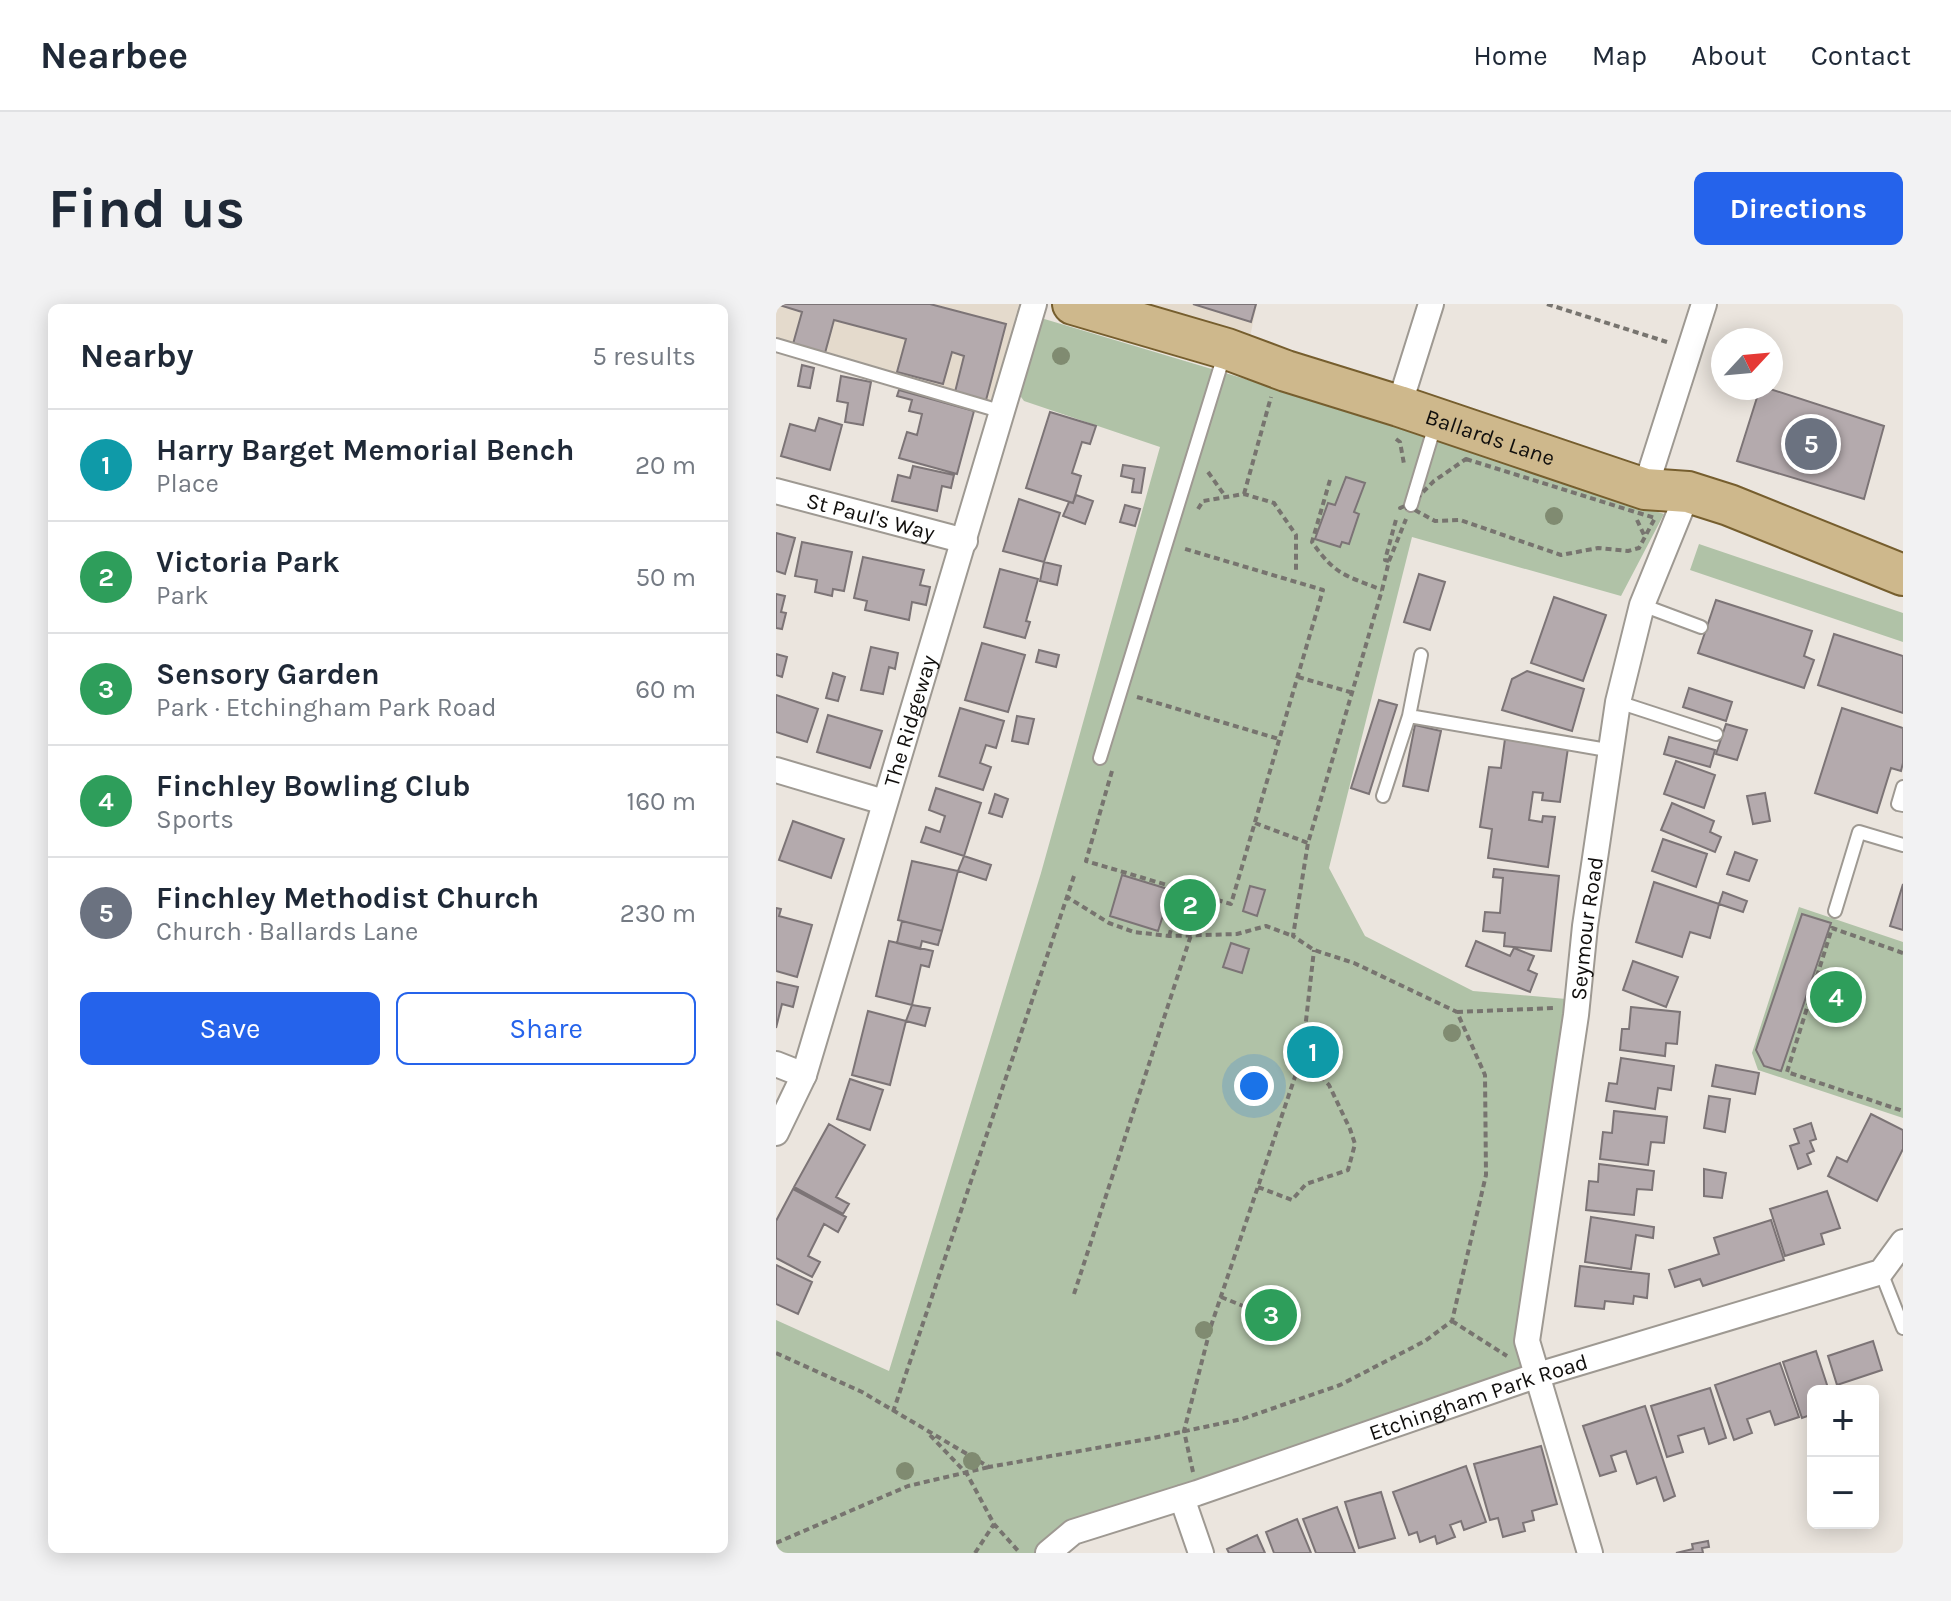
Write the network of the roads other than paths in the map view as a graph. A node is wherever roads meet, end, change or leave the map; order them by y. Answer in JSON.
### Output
{"nodes":[{"id":1,"x":1034,"y":304,"type":"edge"},
{"id":2,"x":1073,"y":304,"type":"edge"},
{"id":3,"x":1431,"y":304,"type":"edge"},
{"id":4,"x":1704,"y":304,"type":"edge"},
{"id":5,"x":776,"y":345,"type":"edge"},
{"id":6,"x":1227,"y":349,"type":"junction"},
{"id":7,"x":1003,"y":412,"type":"junction"},
{"id":8,"x":1436,"y":419,"type":"junction"},
{"id":9,"x":1395,"y":421,"type":"junction"},
{"id":10,"x":776,"y":491,"type":"edge"},
{"id":11,"x":1688,"y":492,"type":"junction"},
{"id":12,"x":1638,"y":500,"type":"junction"},
{"id":13,"x":1407,"y":504,"type":"road end"},
{"id":14,"x":965,"y":541,"type":"junction"},
{"id":15,"x":1900,"y":566,"type":"edge"},
{"id":16,"x":1642,"y":605,"type":"junction"},
{"id":17,"x":1701,"y":627,"type":"dead end"},
{"id":18,"x":1421,"y":655,"type":"dead end"},
{"id":19,"x":1618,"y":702,"type":"junction"},
{"id":20,"x":1409,"y":716,"type":"junction"},
{"id":21,"x":1716,"y":734,"type":"dead end"},
{"id":22,"x":1613,"y":751,"type":"junction"},
{"id":23,"x":1100,"y":758,"type":"dead end"},
{"id":24,"x":776,"y":770,"type":"edge"},
{"id":25,"x":1903,"y":787,"type":"edge"},
{"id":26,"x":1383,"y":796,"type":"dead end"},
{"id":27,"x":884,"y":802,"type":"junction"},
{"id":28,"x":1903,"y":805,"type":"edge"},
{"id":29,"x":1903,"y":845,"type":"edge"},
{"id":30,"x":1835,"y":911,"type":"dead end"},
{"id":31,"x":776,"y":1064,"type":"edge"},
{"id":32,"x":804,"y":1075,"type":"junction"},
{"id":33,"x":776,"y":1133,"type":"edge"},
{"id":34,"x":1903,"y":1242,"type":"edge"},
{"id":35,"x":1881,"y":1272,"type":"junction"},
{"id":36,"x":1903,"y":1328,"type":"edge"},
{"id":37,"x":1538,"y":1375,"type":"junction"},
{"id":38,"x":1190,"y":1496,"type":"junction"},
{"id":39,"x":1048,"y":1553,"type":"edge"},
{"id":40,"x":1201,"y":1553,"type":"edge"},
{"id":41,"x":1590,"y":1553,"type":"edge"}],
"edges":[{"from":1,"to":7,"type":"street","name":"The Ridgeway"},
{"from":2,"to":6,"type":"main road","name":"Ballards Lane"},
{"from":3,"to":9,"type":"street"},
{"from":4,"to":12,"type":"street"},
{"from":5,"to":7,"type":"lane"},
{"from":6,"to":9,"type":"main road","name":"Ballards Lane"},
{"from":6,"to":23,"type":"lane"},
{"from":7,"to":14,"type":"street","name":"The Ridgeway"},
{"from":8,"to":9,"type":"main road","name":"Ballards Lane"},
{"from":8,"to":12,"type":"main road","name":"Ballards Lane"},
{"from":8,"to":13,"type":"lane"},
{"from":10,"to":14,"type":"street","name":"St Paul's Way"},
{"from":11,"to":12,"type":"main road","name":"Ballards Lane"},
{"from":11,"to":15,"type":"main road","name":"Ballards Lane"},
{"from":11,"to":16,"type":"street","name":"Seymour Road"},
{"from":14,"to":27,"type":"street","name":"The Ridgeway"},
{"from":16,"to":17,"type":"lane"},
{"from":16,"to":19,"type":"street","name":"Seymour Road"},
{"from":18,"to":20,"type":"lane"},
{"from":19,"to":21,"type":"lane"},
{"from":19,"to":22,"type":"street","name":"Seymour Road"},
{"from":20,"to":22,"type":"lane"},
{"from":20,"to":26,"type":"lane"},
{"from":22,"to":37,"type":"street","name":"Seymour Road"},
{"from":24,"to":27,"type":"street"},
{"from":25,"to":28,"type":"lane"},
{"from":27,"to":32,"type":"street","name":"The Ridgeway"},
{"from":29,"to":30,"type":"lane"},
{"from":31,"to":32,"type":"street"},
{"from":32,"to":33,"type":"street","name":"The Ridgeway"},
{"from":34,"to":35,"type":"street"},
{"from":35,"to":36,"type":"lane"},
{"from":35,"to":37,"type":"street","name":"Etchingham Park Road"},
{"from":37,"to":38,"type":"street","name":"Etchingham Park Road"},
{"from":37,"to":41,"type":"street","name":"Seymour Road"},
{"from":38,"to":39,"type":"street","name":"Etchingham Park Road"},
{"from":38,"to":40,"type":"street"}]}
